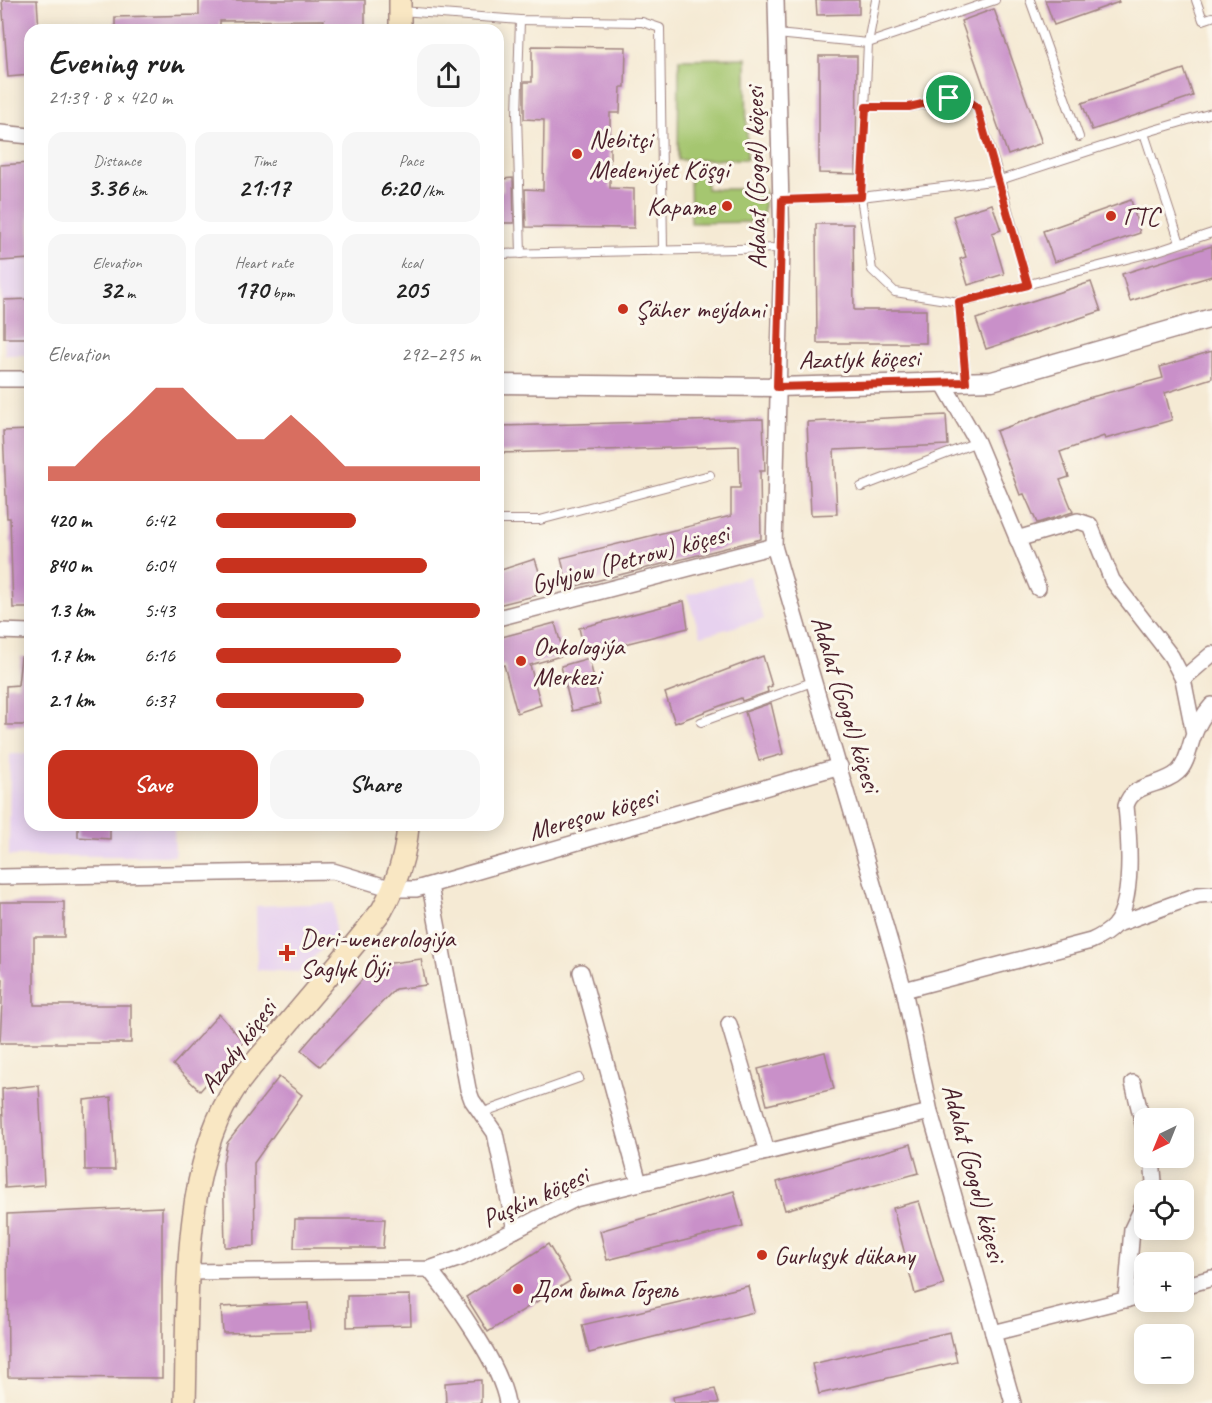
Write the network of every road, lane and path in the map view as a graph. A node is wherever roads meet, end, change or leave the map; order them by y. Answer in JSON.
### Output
{"nodes":[{"id":1,"x":776,"y":0,"type":"edge"},
{"id":2,"x":876,"y":0,"type":"edge"},
{"id":3,"x":995,"y":0,"type":"edge"},
{"id":4,"x":1030,"y":0,"type":"edge"},
{"id":5,"x":1196,"y":0,"type":"edge"},
{"id":6,"x":400,"y":14,"type":"edge"},
{"id":7,"x":1212,"y":17,"type":"edge"},
{"id":8,"x":520,"y":20,"type":"junction"},
{"id":9,"x":777,"y":34,"type":"junction"},
{"id":10,"x":868,"y":43,"type":"junction"},
{"id":11,"x":866,"y":107,"type":"junction"},
{"id":12,"x":1212,"y":113,"type":"edge"},
{"id":13,"x":0,"y":133,"type":"edge"},
{"id":14,"x":1144,"y":133,"type":"junction"},
{"id":15,"x":24,"y":135,"type":"edge"},
{"id":16,"x":1079,"y":138,"type":"dead end"},
{"id":17,"x":1000,"y":180,"type":"junction"},
{"id":18,"x":861,"y":197,"type":"junction"},
{"id":19,"x":782,"y":200,"type":"junction"},
{"id":20,"x":1212,"y":233,"type":"edge"},
{"id":21,"x":1180,"y":243,"type":"junction"},
{"id":22,"x":783,"y":248,"type":"junction"},
{"id":23,"x":663,"y":251,"type":"junction"},
{"id":24,"x":504,"y":254,"type":"edge"},
{"id":25,"x":521,"y":254,"type":"junction"},
{"id":26,"x":1028,"y":285,"type":"junction"},
{"id":27,"x":959,"y":302,"type":"junction"},
{"id":28,"x":1212,"y":318,"type":"edge"},
{"id":29,"x":0,"y":379,"type":"edge"},
{"id":30,"x":24,"y":379,"type":"edge"},
{"id":31,"x":966,"y":382,"type":"junction"},
{"id":32,"x":943,"y":383,"type":"junction"},
{"id":33,"x":504,"y":384,"type":"edge"},
{"id":34,"x":777,"y":387,"type":"junction"},
{"id":35,"x":977,"y":442,"type":"junction"},
{"id":36,"x":710,"y":476,"type":"dead end"},
{"id":37,"x":861,"y":487,"type":"dead end"},
{"id":38,"x":504,"y":520,"type":"edge"},
{"id":39,"x":1017,"y":539,"type":"junction"},
{"id":40,"x":774,"y":546,"type":"junction"},
{"id":41,"x":1038,"y":588,"type":"dead end"},
{"id":42,"x":504,"y":616,"type":"edge"},
{"id":43,"x":0,"y":631,"type":"edge"},
{"id":44,"x":24,"y":632,"type":"edge"},
{"id":45,"x":1212,"y":654,"type":"edge"},
{"id":46,"x":1183,"y":679,"type":"junction"},
{"id":47,"x":815,"y":681,"type":"junction"},
{"id":48,"x":1212,"y":705,"type":"edge"},
{"id":49,"x":701,"y":722,"type":"dead end"},
{"id":50,"x":1194,"y":734,"type":"junction"},
{"id":51,"x":840,"y":766,"type":"junction"},
{"id":52,"x":407,"y":831,"type":"edge"},
{"id":53,"x":0,"y":877,"type":"edge"},
{"id":54,"x":430,"y":886,"type":"junction"},
{"id":55,"x":393,"y":889,"type":"junction"},
{"id":56,"x":1212,"y":894,"type":"edge"},
{"id":57,"x":1115,"y":925,"type":"junction"},
{"id":58,"x":581,"y":972,"type":"dead end"},
{"id":59,"x":904,"y":990,"type":"junction"},
{"id":60,"x":729,"y":1024,"type":"dead end"},
{"id":61,"x":579,"y":1078,"type":"dead end"},
{"id":62,"x":1133,"y":1083,"type":"dead end"},
{"id":63,"x":1139,"y":1108,"type":"edge"},
{"id":64,"x":930,"y":1112,"type":"junction"},
{"id":65,"x":481,"y":1113,"type":"junction"},
{"id":66,"x":767,"y":1152,"type":"junction"},
{"id":67,"x":639,"y":1183,"type":"junction"},
{"id":68,"x":1134,"y":1225,"type":"edge"},
{"id":69,"x":515,"y":1230,"type":"junction"},
{"id":70,"x":429,"y":1269,"type":"junction"},
{"id":71,"x":190,"y":1272,"type":"junction"},
{"id":72,"x":1212,"y":1278,"type":"edge"},
{"id":73,"x":1194,"y":1283,"type":"edge"},
{"id":74,"x":1134,"y":1298,"type":"edge"},
{"id":75,"x":1126,"y":1300,"type":"junction"},
{"id":76,"x":993,"y":1333,"type":"junction"},
{"id":77,"x":185,"y":1403,"type":"edge"},
{"id":78,"x":507,"y":1403,"type":"edge"},
{"id":79,"x":1013,"y":1403,"type":"edge"}],
"edges":[{"from":1,"to":9,"type":"street","name":"Adalat (Gogol) köçesi"},
{"from":2,"to":10,"type":"lane"},
{"from":3,"to":10,"type":"lane"},
{"from":4,"to":16,"type":"lane"},
{"from":5,"to":7,"type":"lane"},
{"from":6,"to":8,"type":"lane"},
{"from":8,"to":23,"type":"lane"},
{"from":8,"to":25,"type":"lane"},
{"from":9,"to":10,"type":"lane"},
{"from":9,"to":19,"type":"street","name":"Adalat (Gogol) köçesi"},
{"from":10,"to":11,"type":"lane"},
{"from":11,"to":17,"type":"lane"},
{"from":11,"to":18,"type":"lane"},
{"from":12,"to":14,"type":"lane"},
{"from":13,"to":15,"type":"street"},
{"from":14,"to":17,"type":"lane"},
{"from":14,"to":21,"type":"lane"},
{"from":17,"to":18,"type":"lane"},
{"from":17,"to":26,"type":"lane"},
{"from":18,"to":19,"type":"lane"},
{"from":18,"to":27,"type":"lane"},
{"from":19,"to":22,"type":"street","name":"Adalat (Gogol) köçesi"},
{"from":20,"to":21,"type":"lane"},
{"from":21,"to":26,"type":"lane"},
{"from":22,"to":23,"type":"lane"},
{"from":22,"to":34,"type":"street","name":"Adalat (Gogol) köçesi"},
{"from":23,"to":25,"type":"lane"},
{"from":24,"to":25,"type":"lane"},
{"from":26,"to":27,"type":"lane"},
{"from":27,"to":31,"type":"lane"},
{"from":28,"to":31,"type":"street","name":"Azatlyk köçesi"},
{"from":29,"to":30,"type":"street"},
{"from":31,"to":32,"type":"street","name":"Azatlyk köçesi"},
{"from":32,"to":34,"type":"street","name":"Azatlyk köçesi"},
{"from":32,"to":35,"type":"street"},
{"from":33,"to":34,"type":"street","name":"Azatlyk köçesi"},
{"from":34,"to":40,"type":"street","name":"Adalat (Gogol) köçesi"},
{"from":35,"to":37,"type":"lane"},
{"from":35,"to":39,"type":"street"},
{"from":36,"to":38,"type":"lane"},
{"from":39,"to":41,"type":"street"},
{"from":39,"to":46,"type":"street"},
{"from":40,"to":42,"type":"street","name":"Gylyjow (Petrow) köçesi"},
{"from":40,"to":47,"type":"street","name":"Adalat (Gogol) köçesi"},
{"from":43,"to":44,"type":"street"},
{"from":45,"to":46,"type":"street"},
{"from":46,"to":50,"type":"street"},
{"from":47,"to":49,"type":"lane"},
{"from":47,"to":51,"type":"street","name":"Adalat (Gogol) köçesi"},
{"from":48,"to":50,"type":"street"},
{"from":50,"to":57,"type":"street"},
{"from":51,"to":54,"type":"street","name":"Mereşow köçesi"},
{"from":51,"to":59,"type":"street","name":"Adalat (Gogol) köçesi"},
{"from":52,"to":55,"type":"main road","name":"Azady köçesi"},
{"from":53,"to":55,"type":"street","name":"Mereşow köçesi"},
{"from":54,"to":55,"type":"street","name":"Mereşow köçesi"},
{"from":54,"to":65,"type":"street"},
{"from":55,"to":71,"type":"main road","name":"Azady köçesi"},
{"from":56,"to":57,"type":"street"},
{"from":57,"to":59,"type":"street"},
{"from":58,"to":67,"type":"street"},
{"from":59,"to":64,"type":"street","name":"Adalat (Gogol) köçesi"},
{"from":60,"to":66,"type":"street"},
{"from":61,"to":65,"type":"lane"},
{"from":62,"to":63,"type":"street"},
{"from":64,"to":66,"type":"street","name":"Puşkin köçesi"},
{"from":64,"to":76,"type":"street","name":"Adalat (Gogol) köçesi"},
{"from":65,"to":69,"type":"street"},
{"from":66,"to":67,"type":"street","name":"Puşkin köçesi"},
{"from":67,"to":69,"type":"street","name":"Puşkin köçesi"},
{"from":68,"to":75,"type":"street"},
{"from":69,"to":70,"type":"street","name":"Puşkin köçesi"},
{"from":70,"to":71,"type":"street","name":"Puşkin köçesi"},
{"from":70,"to":78,"type":"street"},
{"from":71,"to":77,"type":"main road","name":"Azady köçesi"},
{"from":72,"to":73,"type":"street"},
{"from":74,"to":75,"type":"street"},
{"from":75,"to":76,"type":"street"},
{"from":76,"to":79,"type":"street","name":"Adalat (Gogol) köçesi"}]}
